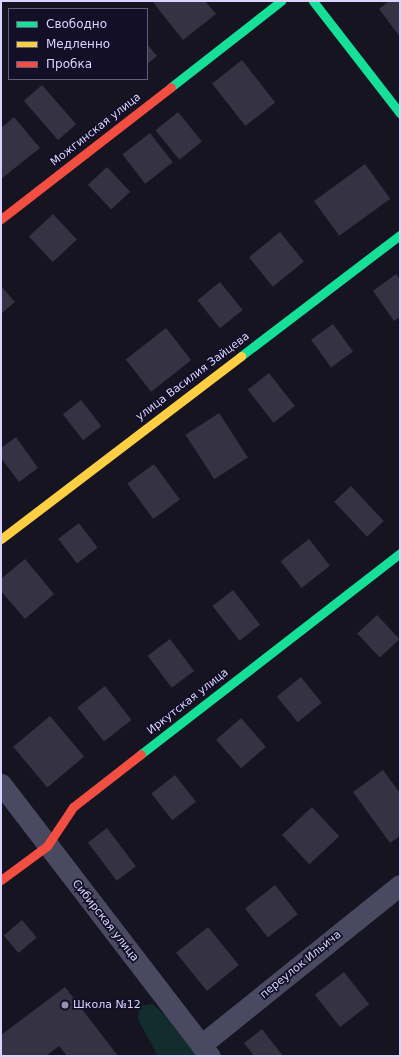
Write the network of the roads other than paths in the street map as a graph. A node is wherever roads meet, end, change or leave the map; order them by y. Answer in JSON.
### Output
{"nodes":[{"id":1,"x":281,"y":1,"type":"edge"},
{"id":2,"x":313,"y":1,"type":"edge"},
{"id":3,"x":400,"y":113,"type":"edge"},
{"id":4,"x":1,"y":219,"type":"edge"},
{"id":5,"x":400,"y":235,"type":"edge"},
{"id":6,"x":1,"y":539,"type":"edge"},
{"id":7,"x":400,"y":553,"type":"edge"},
{"id":8,"x":1,"y":784,"type":"edge"},
{"id":9,"x":47,"y":846,"type":"junction"},
{"id":10,"x":1,"y":880,"type":"edge"},
{"id":11,"x":400,"y":885,"type":"edge"},
{"id":12,"x":206,"y":1050,"type":"edge"}],
"edges":[{"from":1,"to":4,"type":"street","name":"Можгинская улица"},
{"from":2,"to":3,"type":"street"},
{"from":5,"to":6,"type":"street","name":"улица Василия Зайцева"},
{"from":7,"to":9,"type":"street","name":"Иркутская улица"},
{"from":8,"to":9,"type":"street","name":"Сибирская улица"},
{"from":9,"to":10,"type":"street","name":"Иркутская улица"},
{"from":9,"to":12,"type":"street","name":"Сибирская улица"},
{"from":11,"to":12,"type":"street","name":"переулок Ильича"}]}
